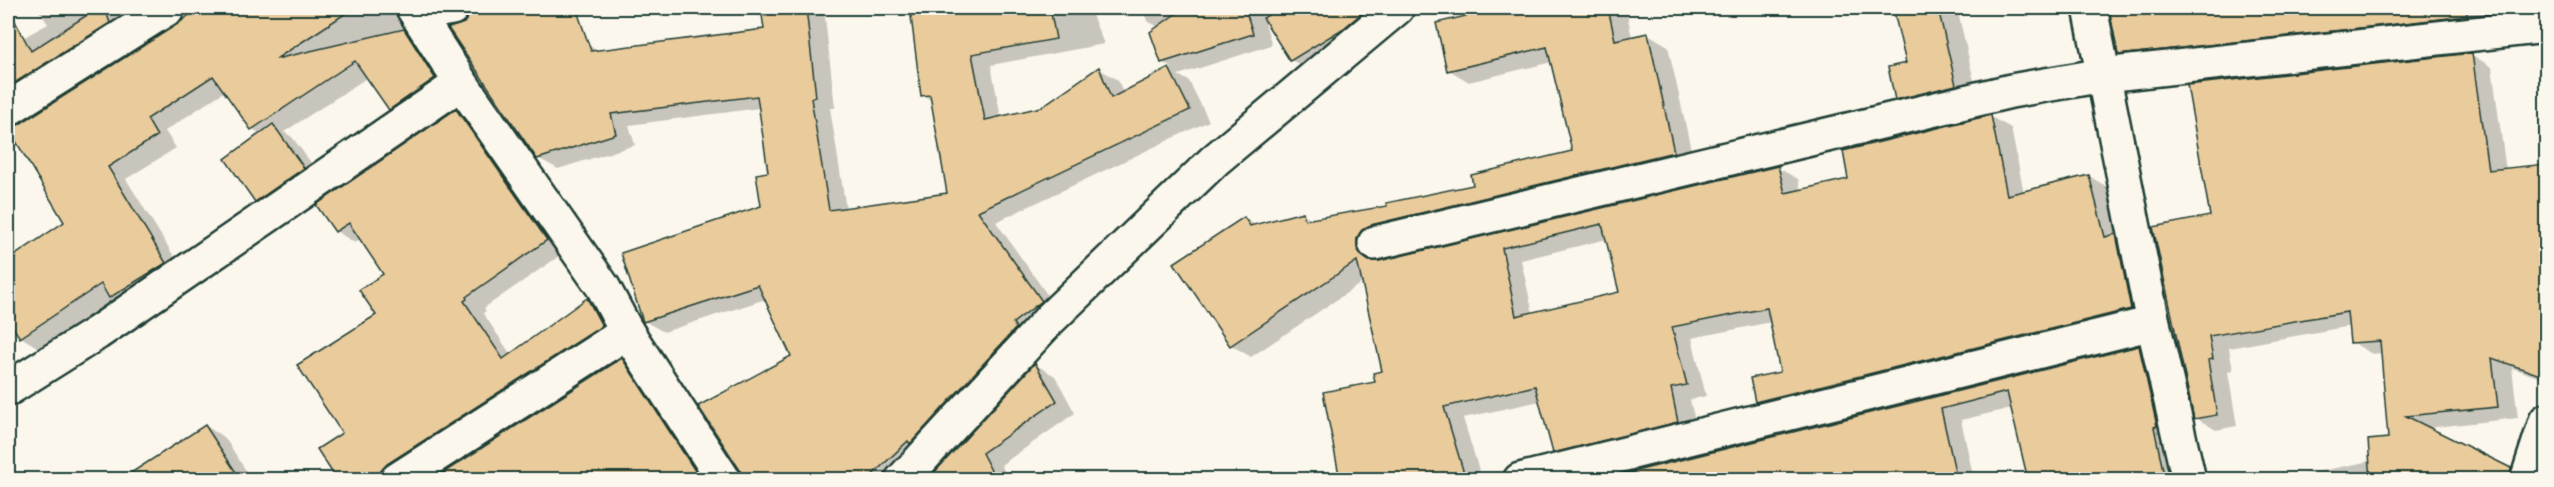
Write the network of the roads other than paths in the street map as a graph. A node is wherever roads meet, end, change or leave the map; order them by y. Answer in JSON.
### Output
{"nodes":[{"id":1,"x":168,"y":8,"type":"edge"},
{"id":2,"x":452,"y":8,"type":"edge"},
{"id":3,"x":1397,"y":8,"type":"edge"},
{"id":4,"x":2090,"y":8,"type":"edge"},
{"id":5,"x":415,"y":11,"type":"edge"},
{"id":6,"x":2547,"y":26,"type":"edge"},
{"id":7,"x":2104,"y":75,"type":"junction"},
{"id":8,"x":460,"y":83,"type":"junction"},
{"id":9,"x":8,"y":110,"type":"edge"},
{"id":10,"x":1375,"y":243,"type":"dead end"},
{"id":11,"x":2153,"y":323,"type":"junction"},
{"id":12,"x":627,"y":332,"type":"junction"},
{"id":13,"x":8,"y":389,"type":"edge"},
{"id":14,"x":2547,"y":420,"type":"edge"},
{"id":15,"x":397,"y":480,"type":"edge"},
{"id":16,"x":724,"y":480,"type":"edge"},
{"id":17,"x":902,"y":480,"type":"edge"},
{"id":18,"x":1520,"y":480,"type":"edge"},
{"id":19,"x":2189,"y":480,"type":"edge"},
{"id":20,"x":2527,"y":480,"type":"edge"}],
"edges":[{"from":1,"to":9,"type":"street"},
{"from":2,"to":5,"type":"street"},
{"from":3,"to":17,"type":"street"},
{"from":4,"to":7,"type":"street"},
{"from":5,"to":8,"type":"street"},
{"from":6,"to":7,"type":"street"},
{"from":7,"to":10,"type":"street"},
{"from":7,"to":11,"type":"street"},
{"from":8,"to":12,"type":"street"},
{"from":8,"to":13,"type":"street"},
{"from":11,"to":18,"type":"street"},
{"from":11,"to":19,"type":"street"},
{"from":12,"to":15,"type":"street"},
{"from":12,"to":16,"type":"street"},
{"from":14,"to":20,"type":"street"}]}
